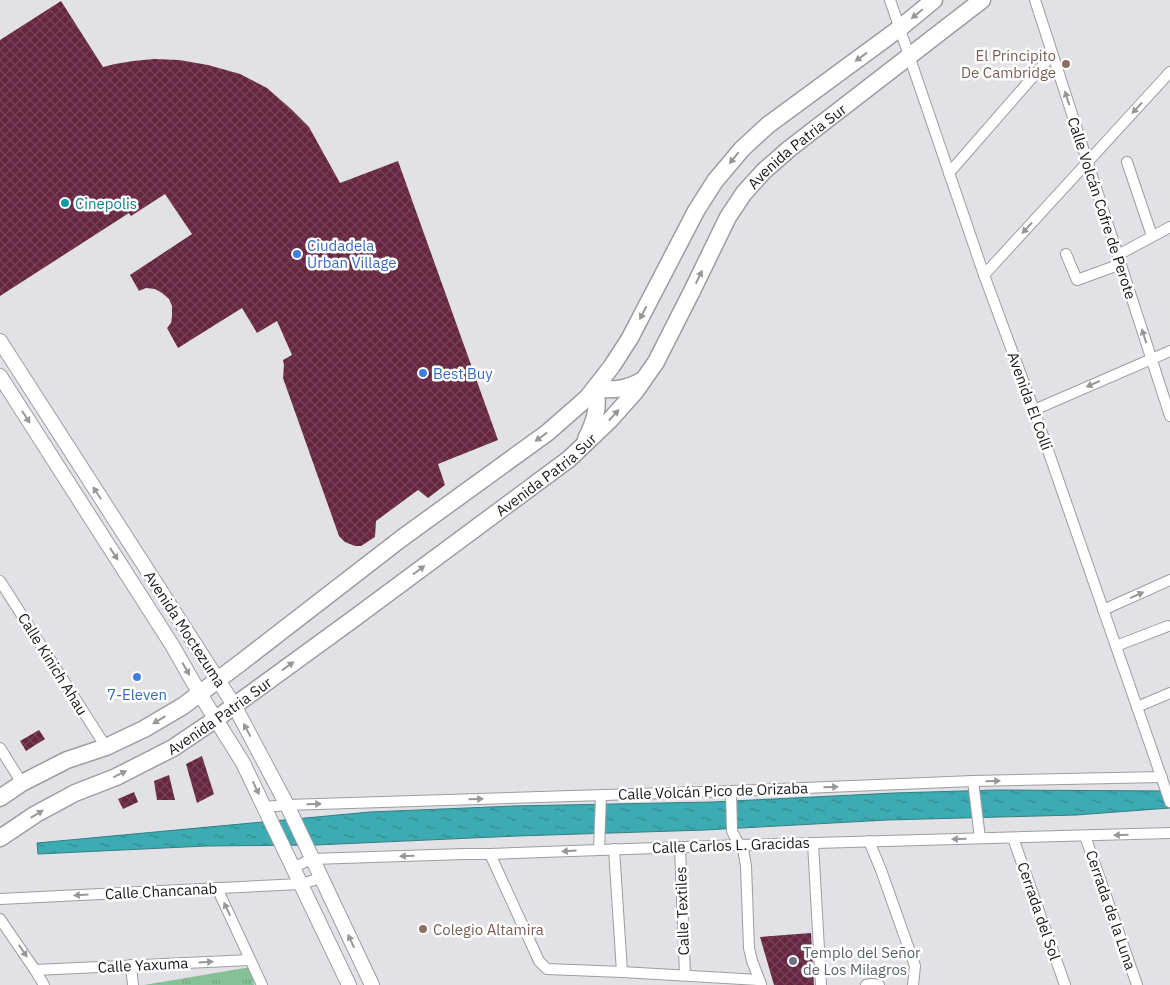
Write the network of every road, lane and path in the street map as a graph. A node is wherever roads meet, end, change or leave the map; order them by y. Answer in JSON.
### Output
{"nodes":[{"id":1,"x":890,"y":0,"type":"edge"},
{"id":2,"x":934,"y":0,"type":"edge"},
{"id":3,"x":982,"y":0,"type":"edge"},
{"id":4,"x":1034,"y":0,"type":"edge"},
{"id":5,"x":900,"y":28,"type":"junction"},
{"id":6,"x":1052,"y":55,"type":"junction"},
{"id":7,"x":910,"y":56,"type":"junction"},
{"id":8,"x":1170,"y":72,"type":"edge"},
{"id":9,"x":1088,"y":162,"type":"junction"},
{"id":10,"x":1127,"y":162,"type":"dead end"},
{"id":11,"x":949,"y":172,"type":"junction"},
{"id":12,"x":1170,"y":226,"type":"edge"},
{"id":13,"x":1152,"y":236,"type":"junction"},
{"id":14,"x":1066,"y":254,"type":"dead end"},
{"id":15,"x":1119,"y":259,"type":"junction"},
{"id":16,"x":984,"y":275,"type":"junction"},
{"id":17,"x":0,"y":341,"type":"edge"},
{"id":18,"x":1170,"y":351,"type":"edge"},
{"id":19,"x":1152,"y":359,"type":"junction"},
{"id":20,"x":1,"y":378,"type":"edge"},
{"id":21,"x":644,"y":379,"type":"junction"},
{"id":22,"x":595,"y":389,"type":"junction"},
{"id":23,"x":1034,"y":410,"type":"junction"},
{"id":24,"x":1170,"y":416,"type":"edge"},
{"id":25,"x":583,"y":445,"type":"junction"},
{"id":26,"x":1170,"y":580,"type":"edge"},
{"id":27,"x":0,"y":581,"type":"edge"},
{"id":28,"x":1103,"y":610,"type":"junction"},
{"id":29,"x":1168,"y":626,"type":"dead end"},
{"id":30,"x":1116,"y":646,"type":"junction"},
{"id":31,"x":218,"y":681,"type":"junction"},
{"id":32,"x":1170,"y":693,"type":"edge"},
{"id":33,"x":200,"y":694,"type":"junction"},
{"id":34,"x":234,"y":705,"type":"junction"},
{"id":35,"x":1137,"y":707,"type":"junction"},
{"id":36,"x":216,"y":719,"type":"junction"},
{"id":37,"x":0,"y":748,"type":"edge"},
{"id":38,"x":106,"y":748,"type":"junction"},
{"id":39,"x":1162,"y":777,"type":"junction"},
{"id":40,"x":973,"y":782,"type":"junction"},
{"id":41,"x":22,"y":783,"type":"junction"},
{"id":42,"x":731,"y":795,"type":"junction"},
{"id":43,"x":0,"y":798,"type":"edge"},
{"id":44,"x":601,"y":799,"type":"junction"},
{"id":45,"x":1170,"y":802,"type":"edge"},
{"id":46,"x":267,"y":810,"type":"junction"},
{"id":47,"x":289,"y":811,"type":"junction"},
{"id":48,"x":1170,"y":833,"type":"edge"},
{"id":49,"x":1085,"y":836,"type":"junction"},
{"id":50,"x":0,"y":838,"type":"edge"},
{"id":51,"x":980,"y":838,"type":"junction"},
{"id":52,"x":1013,"y":838,"type":"junction"},
{"id":53,"x":868,"y":841,"type":"junction"},
{"id":54,"x":813,"y":843,"type":"junction"},
{"id":55,"x":741,"y":845,"type":"junction"},
{"id":56,"x":680,"y":847,"type":"junction"},
{"id":57,"x":599,"y":849,"type":"junction"},
{"id":58,"x":614,"y":849,"type":"junction"},
{"id":59,"x":309,"y":853,"type":"junction"},
{"id":60,"x":490,"y":854,"type":"junction"},
{"id":61,"x":294,"y":867,"type":"junction"},
{"id":62,"x":321,"y":878,"type":"junction"},
{"id":63,"x":302,"y":884,"type":"junction"},
{"id":64,"x":217,"y":888,"type":"junction"},
{"id":65,"x":0,"y":899,"type":"edge"},
{"id":66,"x":0,"y":918,"type":"edge"},
{"id":67,"x":250,"y":960,"type":"junction"},
{"id":68,"x":130,"y":965,"type":"junction"},
{"id":69,"x":35,"y":970,"type":"junction"},
{"id":70,"x":622,"y":972,"type":"junction"},
{"id":71,"x":685,"y":975,"type":"junction"},
{"id":72,"x":760,"y":983,"type":"edge"},
{"id":73,"x":44,"y":985,"type":"edge"},
{"id":74,"x":133,"y":985,"type":"edge"},
{"id":75,"x":262,"y":985,"type":"edge"},
{"id":76,"x":349,"y":985,"type":"edge"},
{"id":77,"x":372,"y":985,"type":"edge"},
{"id":78,"x":821,"y":985,"type":"edge"},
{"id":79,"x":866,"y":985,"type":"edge"},
{"id":80,"x":879,"y":985,"type":"edge"},
{"id":81,"x":913,"y":985,"type":"edge"},
{"id":82,"x":1065,"y":985,"type":"edge"},
{"id":83,"x":1137,"y":985,"type":"edge"}],
"edges":[{"from":1,"to":5,"type":"street","name":"Avenida El Colli"},
{"from":2,"to":5,"type":"main road","name":"Avenida Patria Sur","one_way":true},
{"from":3,"to":7,"type":"main road","name":"Avenida Patria Sur"},
{"from":4,"to":6,"type":"street","name":"Calle Volcán Cofre de Perote"},
{"from":5,"to":7,"type":"street","name":"Avenida El Colli"},
{"from":5,"to":22,"type":"main road","name":"Avenida Patria Sur","one_way":true},
{"from":9,"to":6,"type":"street","name":"Calle Volcán Cofre de Perote","one_way":true},
{"from":6,"to":11,"type":"street"},
{"from":7,"to":11,"type":"street","name":"Avenida El Colli"},
{"from":21,"to":7,"type":"main road","name":"Avenida Patria Sur","one_way":true},
{"from":8,"to":9,"type":"street","one_way":true},
{"from":9,"to":15,"type":"street","name":"Calle Volcán Cofre de Perote"},
{"from":9,"to":16,"type":"street","one_way":true},
{"from":10,"to":13,"type":"street"},
{"from":11,"to":16,"type":"street","name":"Avenida El Colli"},
{"from":12,"to":13,"type":"street"},
{"from":13,"to":15,"type":"street"},
{"from":14,"to":15,"type":"street"},
{"from":19,"to":15,"type":"street","name":"Calle Volcán Cofre de Perote","one_way":true},
{"from":16,"to":23,"type":"street","name":"Avenida El Colli"},
{"from":31,"to":17,"type":"street","name":"Avenida Moctezuma","one_way":true},
{"from":18,"to":19,"type":"street"},
{"from":19,"to":23,"type":"street","one_way":true},
{"from":19,"to":24,"type":"street","name":"Calle Volcán Cofre de Perote"},
{"from":20,"to":33,"type":"street","name":"Avenida Moctezuma","one_way":true},
{"from":21,"to":22,"type":"main road"},
{"from":25,"to":21,"type":"main road","name":"Avenida Patria Sur","one_way":true},
{"from":22,"to":25,"type":"main road"},
{"from":22,"to":31,"type":"main road","name":"Avenida Patria Sur","one_way":true},
{"from":23,"to":28,"type":"street","name":"Avenida El Colli"},
{"from":34,"to":25,"type":"main road","name":"Avenida Patria Sur","one_way":true},
{"from":28,"to":26,"type":"street","one_way":true},
{"from":27,"to":38,"type":"street","name":"Calle Kinich Ahau"},
{"from":28,"to":30,"type":"street","name":"Avenida El Colli"},
{"from":29,"to":30,"type":"street"},
{"from":30,"to":35,"type":"street","name":"Avenida El Colli"},
{"from":31,"to":33,"type":"main road","name":"Avenida Patria Sur"},
{"from":31,"to":34,"type":"street","name":"Avenida Moctezuma"},
{"from":32,"to":35,"type":"street"},
{"from":33,"to":36,"type":"street","name":"Avenida Moctezuma"},
{"from":33,"to":38,"type":"main road","name":"Avenida Patria Sur","one_way":true},
{"from":34,"to":36,"type":"main road","name":"Avenida Patria Sur"},
{"from":47,"to":34,"type":"street","name":"Avenida Moctezuma","one_way":true},
{"from":35,"to":39,"type":"street","name":"Avenida El Colli"},
{"from":36,"to":46,"type":"street","name":"Avenida Moctezuma","one_way":true},
{"from":50,"to":36,"type":"main road","name":"Avenida Patria Sur","one_way":true},
{"from":37,"to":41,"type":"street"},
{"from":38,"to":41,"type":"main road","name":"Avenida Patria Sur"},
{"from":40,"to":39,"type":"street","name":"Calle Volcán Pico de Orizaba","one_way":true},
{"from":39,"to":45,"type":"street","name":"Avenida El Colli"},
{"from":42,"to":40,"type":"street","name":"Calle Volcán Pico de Orizaba","one_way":true},
{"from":40,"to":51,"type":"street"},
{"from":41,"to":43,"type":"main road","name":"Avenida Patria Sur"},
{"from":42,"to":44,"type":"street","name":"Calle Volcán Pico de Orizaba"},
{"from":42,"to":55,"type":"street"},
{"from":47,"to":44,"type":"street","name":"Calle Volcán Pico de Orizaba","one_way":true},
{"from":44,"to":57,"type":"street"},
{"from":46,"to":47,"type":"street","name":"Calle Volcán Pico de Orizaba"},
{"from":46,"to":61,"type":"street","name":"Avenida Moctezuma"},
{"from":47,"to":59,"type":"street","name":"Avenida Moctezuma"},
{"from":48,"to":49,"type":"street","name":"Calle Carlos L. Gracidas","one_way":true},
{"from":49,"to":52,"type":"street","name":"Calle Carlos L. Gracidas"},
{"from":49,"to":83,"type":"street","name":"Cerrada de la Luna"},
{"from":51,"to":52,"type":"street","name":"Calle Carlos L. Gracidas"},
{"from":51,"to":53,"type":"street","name":"Calle Carlos L. Gracidas","one_way":true},
{"from":52,"to":82,"type":"street","name":"Cerrada del Sol"},
{"from":53,"to":54,"type":"street","name":"Calle Carlos L. Gracidas"},
{"from":53,"to":81,"type":"street"},
{"from":54,"to":55,"type":"street","name":"Calle Carlos L. Gracidas"},
{"from":54,"to":78,"type":"street"},
{"from":55,"to":56,"type":"street","name":"Calle Carlos L. Gracidas"},
{"from":55,"to":72,"type":"street"},
{"from":56,"to":58,"type":"street","name":"Calle Carlos L. Gracidas"},
{"from":56,"to":71,"type":"street","name":"Calle Textiles"},
{"from":57,"to":58,"type":"street","name":"Calle Carlos L. Gracidas"},
{"from":57,"to":60,"type":"street","name":"Calle Carlos L. Gracidas","one_way":true},
{"from":58,"to":70,"type":"street"},
{"from":60,"to":59,"type":"street","name":"Calle Carlos L. Gracidas","one_way":true},
{"from":59,"to":61,"type":"street","name":"Calle Carlos L. Gracidas"},
{"from":59,"to":62,"type":"street","name":"Avenida Moctezuma"},
{"from":60,"to":70,"type":"street"},
{"from":61,"to":63,"type":"street","name":"Avenida Moctezuma"},
{"from":62,"to":63,"type":"street","name":"Calle Chancanab"},
{"from":77,"to":62,"type":"street","name":"Avenida Moctezuma","one_way":true},
{"from":63,"to":64,"type":"street","name":"Calle Chancanab"},
{"from":63,"to":76,"type":"street","name":"Avenida Moctezuma"},
{"from":64,"to":65,"type":"street","name":"Calle Chancanab","one_way":true},
{"from":67,"to":64,"type":"street","one_way":true},
{"from":66,"to":69,"type":"street","one_way":true},
{"from":68,"to":67,"type":"street","name":"Calle Yaxuma","one_way":true},
{"from":67,"to":75,"type":"street"},
{"from":68,"to":69,"type":"street","name":"Calle Yaxuma"},
{"from":68,"to":74,"type":"street"},
{"from":69,"to":73,"type":"street"},
{"from":70,"to":71,"type":"street"},
{"from":71,"to":72,"type":"street"},
{"from":79,"to":80,"type":"street"}]}
